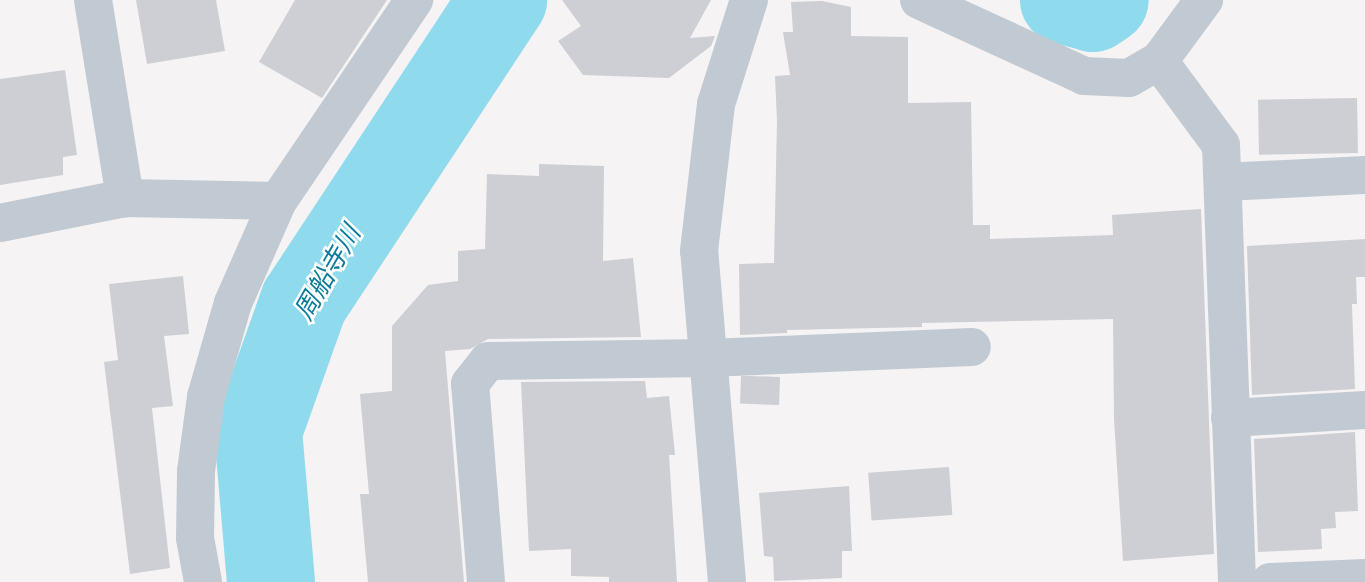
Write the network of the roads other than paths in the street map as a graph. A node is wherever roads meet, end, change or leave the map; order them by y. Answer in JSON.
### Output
{"nodes":[{"id":1,"x":93,"y":0,"type":"edge"},
{"id":2,"x":414,"y":0,"type":"edge"},
{"id":3,"x":749,"y":0,"type":"edge"},
{"id":4,"x":919,"y":0,"type":"edge"},
{"id":5,"x":1205,"y":0,"type":"edge"},
{"id":6,"x":1159,"y":61,"type":"junction"},
{"id":7,"x":1365,"y":175,"type":"edge"},
{"id":8,"x":1223,"y":182,"type":"junction"},
{"id":9,"x":125,"y":198,"type":"junction"},
{"id":10,"x":278,"y":201,"type":"junction"},
{"id":11,"x":0,"y":223,"type":"edge"},
{"id":12,"x":972,"y":347,"type":"dead end"},
{"id":13,"x":708,"y":358,"type":"junction"},
{"id":14,"x":1365,"y":410,"type":"edge"},
{"id":15,"x":1230,"y":418,"type":"junction"},
{"id":16,"x":1351,"y":580,"type":"edge"},
{"id":17,"x":203,"y":582,"type":"edge"},
{"id":18,"x":486,"y":582,"type":"edge"},
{"id":19,"x":727,"y":582,"type":"edge"},
{"id":20,"x":1237,"y":582,"type":"edge"},
{"id":21,"x":1270,"y":582,"type":"edge"}],
"edges":[{"from":1,"to":9,"type":"street"},
{"from":2,"to":10,"type":"street"},
{"from":3,"to":13,"type":"street"},
{"from":4,"to":6,"type":"street"},
{"from":5,"to":6,"type":"street"},
{"from":6,"to":8,"type":"street"},
{"from":7,"to":8,"type":"street"},
{"from":8,"to":15,"type":"street"},
{"from":9,"to":10,"type":"street"},
{"from":9,"to":11,"type":"street"},
{"from":10,"to":17,"type":"street"},
{"from":12,"to":13,"type":"street"},
{"from":13,"to":18,"type":"street"},
{"from":13,"to":19,"type":"street"},
{"from":14,"to":15,"type":"street"},
{"from":15,"to":20,"type":"street"},
{"from":16,"to":21,"type":"street"}]}
